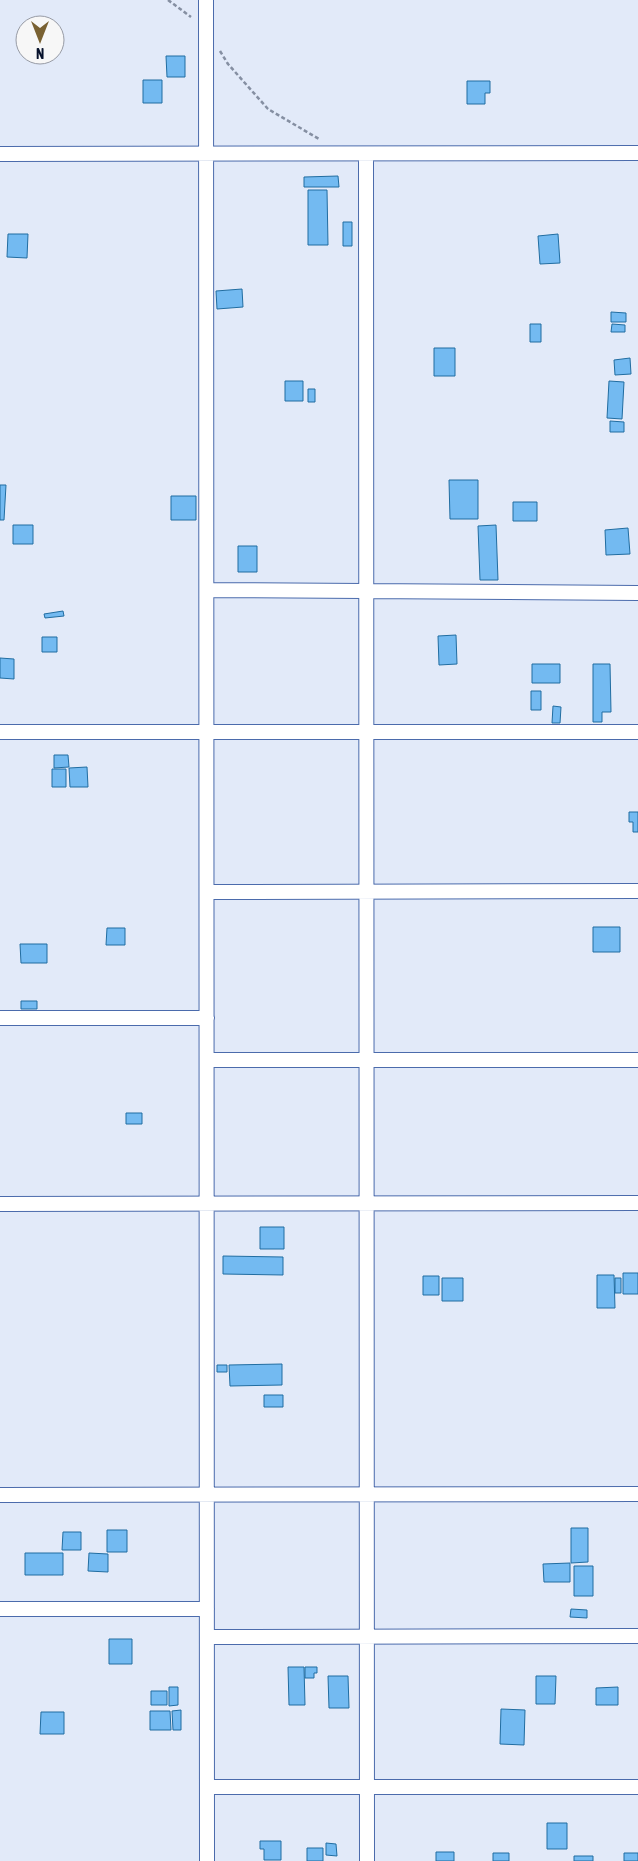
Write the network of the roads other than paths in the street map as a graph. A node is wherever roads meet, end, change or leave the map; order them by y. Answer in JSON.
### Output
{"nodes":[{"id":1,"x":206,"y":0,"type":"edge"},
{"id":2,"x":638,"y":153,"type":"edge"},
{"id":3,"x":0,"y":154,"type":"edge"},
{"id":4,"x":206,"y":154,"type":"junction"},
{"id":5,"x":366,"y":154,"type":"junction"},
{"id":6,"x":207,"y":590,"type":"junction"},
{"id":7,"x":366,"y":592,"type":"junction"},
{"id":8,"x":638,"y":593,"type":"edge"},
{"id":9,"x":0,"y":732,"type":"edge"},
{"id":10,"x":207,"y":732,"type":"junction"},
{"id":11,"x":367,"y":732,"type":"junction"},
{"id":12,"x":638,"y":732,"type":"edge"},
{"id":13,"x":638,"y":891,"type":"edge"},
{"id":14,"x":207,"y":892,"type":"junction"},
{"id":15,"x":367,"y":892,"type":"junction"},
{"id":16,"x":0,"y":1018,"type":"edge"},
{"id":17,"x":207,"y":1018,"type":"junction"},
{"id":18,"x":207,"y":1060,"type":"junction"},
{"id":19,"x":367,"y":1060,"type":"junction"},
{"id":20,"x":638,"y":1060,"type":"edge"},
{"id":21,"x":638,"y":1203,"type":"edge"},
{"id":22,"x":0,"y":1204,"type":"edge"},
{"id":23,"x":207,"y":1204,"type":"junction"},
{"id":24,"x":367,"y":1204,"type":"junction"},
{"id":25,"x":207,"y":1494,"type":"junction"},
{"id":26,"x":367,"y":1494,"type":"junction"},
{"id":27,"x":638,"y":1494,"type":"edge"},
{"id":28,"x":0,"y":1495,"type":"edge"},
{"id":29,"x":0,"y":1609,"type":"edge"},
{"id":30,"x":207,"y":1609,"type":"junction"},
{"id":31,"x":638,"y":1636,"type":"edge"},
{"id":32,"x":207,"y":1637,"type":"junction"},
{"id":33,"x":367,"y":1637,"type":"junction"},
{"id":34,"x":207,"y":1787,"type":"junction"},
{"id":35,"x":367,"y":1787,"type":"junction"},
{"id":36,"x":638,"y":1787,"type":"edge"},
{"id":37,"x":207,"y":1861,"type":"edge"},
{"id":38,"x":367,"y":1861,"type":"edge"}],
"edges":[{"from":1,"to":4,"type":"street"},
{"from":2,"to":5,"type":"street"},
{"from":3,"to":4,"type":"street"},
{"from":4,"to":5,"type":"street"},
{"from":4,"to":6,"type":"street"},
{"from":5,"to":7,"type":"street"},
{"from":6,"to":7,"type":"street"},
{"from":6,"to":10,"type":"street"},
{"from":7,"to":8,"type":"street"},
{"from":7,"to":11,"type":"street"},
{"from":9,"to":10,"type":"street"},
{"from":10,"to":11,"type":"street"},
{"from":10,"to":14,"type":"street"},
{"from":11,"to":12,"type":"street"},
{"from":11,"to":15,"type":"street"},
{"from":13,"to":15,"type":"street"},
{"from":14,"to":15,"type":"street"},
{"from":14,"to":17,"type":"street"},
{"from":15,"to":19,"type":"street"},
{"from":16,"to":17,"type":"street"},
{"from":17,"to":18,"type":"street"},
{"from":18,"to":19,"type":"street"},
{"from":18,"to":23,"type":"street"},
{"from":19,"to":20,"type":"street"},
{"from":19,"to":24,"type":"street"},
{"from":21,"to":24,"type":"street"},
{"from":22,"to":23,"type":"street"},
{"from":23,"to":24,"type":"street"},
{"from":23,"to":25,"type":"street"},
{"from":24,"to":26,"type":"street"},
{"from":25,"to":26,"type":"street"},
{"from":25,"to":28,"type":"street"},
{"from":25,"to":30,"type":"street"},
{"from":26,"to":27,"type":"street"},
{"from":26,"to":33,"type":"street"},
{"from":29,"to":30,"type":"street"},
{"from":30,"to":32,"type":"street"},
{"from":31,"to":33,"type":"street"},
{"from":32,"to":33,"type":"street"},
{"from":32,"to":34,"type":"street"},
{"from":33,"to":35,"type":"street"},
{"from":34,"to":35,"type":"street"},
{"from":34,"to":37,"type":"street"},
{"from":35,"to":36,"type":"street"},
{"from":35,"to":38,"type":"street"}]}
